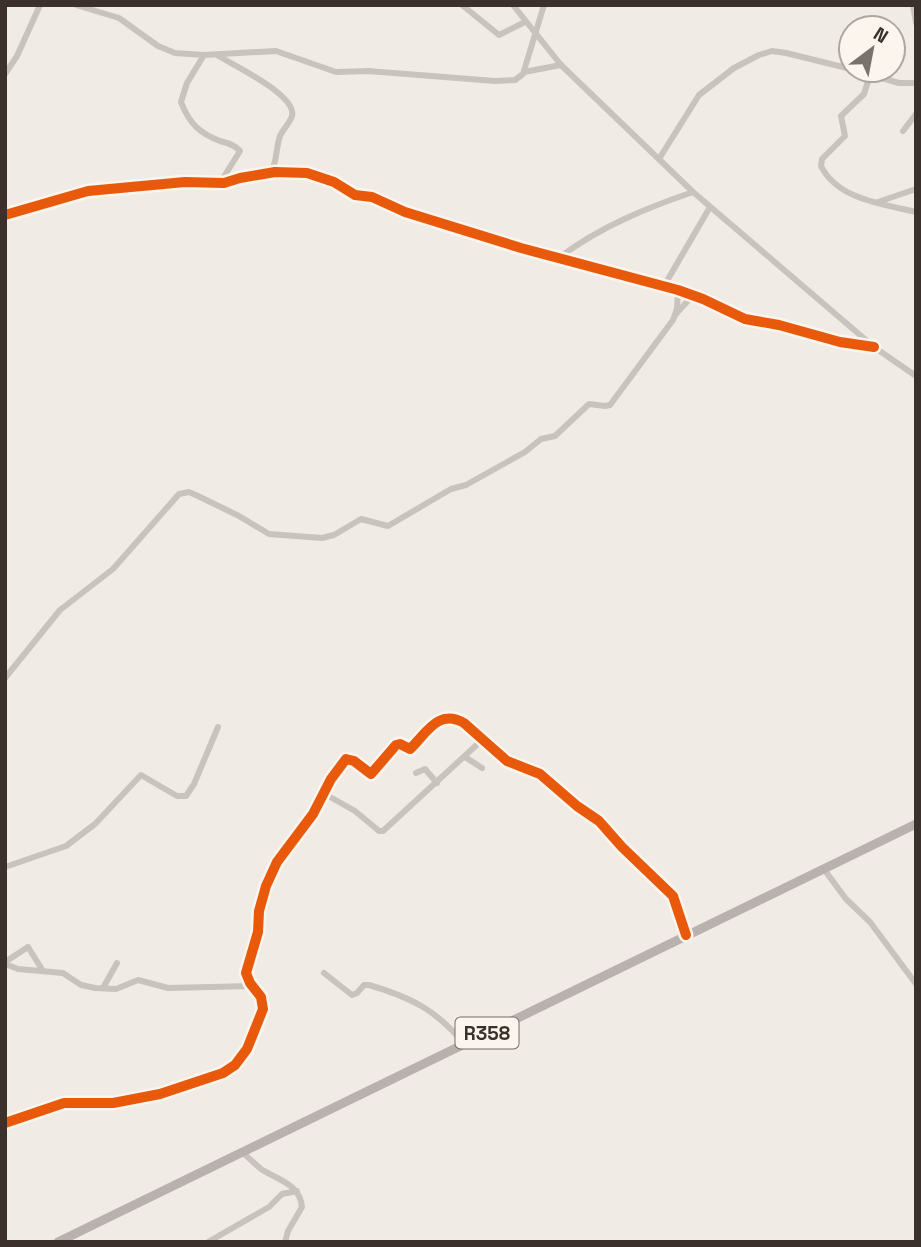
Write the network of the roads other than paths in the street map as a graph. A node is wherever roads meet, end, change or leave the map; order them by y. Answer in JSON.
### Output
{"nodes":[{"id":1,"x":40,"y":5,"type":"edge"},
{"id":2,"x":76,"y":5,"type":"edge"},
{"id":3,"x":462,"y":5,"type":"edge"},
{"id":4,"x":513,"y":5,"type":"edge"},
{"id":5,"x":544,"y":5,"type":"edge"},
{"id":6,"x":913,"y":5,"type":"edge"},
{"id":7,"x":525,"y":22,"type":"junction"},
{"id":8,"x":916,"y":23,"type":"edge"},
{"id":9,"x":535,"y":35,"type":"junction"},
{"id":10,"x":215,"y":54,"type":"junction"},
{"id":11,"x":204,"y":55,"type":"junction"},
{"id":12,"x":561,"y":65,"type":"junction"},
{"id":13,"x":837,"y":65,"type":"edge"},
{"id":14,"x":524,"y":72,"type":"junction"},
{"id":15,"x":5,"y":74,"type":"edge"},
{"id":16,"x":867,"y":84,"type":"edge"},
{"id":17,"x":916,"y":114,"type":"edge"},
{"id":18,"x":903,"y":131,"type":"dead end"},
{"id":19,"x":659,"y":159,"type":"junction"},
{"id":20,"x":271,"y":173,"type":"junction"},
{"id":21,"x":220,"y":183,"type":"junction"},
{"id":22,"x":916,"y":189,"type":"edge"},
{"id":23,"x":693,"y":192,"type":"junction"},
{"id":24,"x":877,"y":203,"type":"junction"},
{"id":25,"x":710,"y":207,"type":"junction"},
{"id":26,"x":916,"y":212,"type":"edge"},
{"id":27,"x":5,"y":215,"type":"edge"},
{"id":28,"x":560,"y":257,"type":"junction"},
{"id":29,"x":664,"y":286,"type":"junction"},
{"id":30,"x":678,"y":290,"type":"junction"},
{"id":31,"x":692,"y":295,"type":"junction"},
{"id":32,"x":675,"y":316,"type":"junction"},
{"id":33,"x":874,"y":346,"type":"junction"},
{"id":34,"x":916,"y":376,"type":"edge"},
{"id":35,"x":5,"y":678,"type":"edge"},
{"id":36,"x":218,"y":727,"type":"dead end"},
{"id":37,"x":482,"y":740,"type":"junction"},
{"id":38,"x":465,"y":758,"type":"junction"},
{"id":39,"x":482,"y":768,"type":"dead end"},
{"id":40,"x":416,"y":773,"type":"dead end"},
{"id":41,"x":437,"y":783,"type":"junction"},
{"id":42,"x":323,"y":793,"type":"junction"},
{"id":43,"x":916,"y":824,"type":"edge"},
{"id":44,"x":5,"y":867,"type":"edge"},
{"id":45,"x":823,"y":868,"type":"junction"},
{"id":46,"x":686,"y":935,"type":"junction"},
{"id":47,"x":5,"y":963,"type":"edge"},
{"id":48,"x":117,"y":963,"type":"dead end"},
{"id":49,"x":43,"y":971,"type":"junction"},
{"id":50,"x":324,"y":972,"type":"dead end"},
{"id":51,"x":916,"y":984,"type":"edge"},
{"id":52,"x":252,"y":986,"type":"junction"},
{"id":53,"x":103,"y":988,"type":"junction"},
{"id":54,"x":464,"y":1044,"type":"junction"},
{"id":55,"x":5,"y":1123,"type":"edge"},
{"id":56,"x":243,"y":1153,"type":"junction"},
{"id":57,"x":296,"y":1191,"type":"junction"},
{"id":58,"x":58,"y":1242,"type":"edge"},
{"id":59,"x":208,"y":1242,"type":"edge"},
{"id":60,"x":285,"y":1242,"type":"edge"}],
"edges":[{"from":1,"to":15,"type":"street"},
{"from":2,"to":11,"type":"street"},
{"from":3,"to":7,"type":"street"},
{"from":4,"to":7,"type":"street"},
{"from":5,"to":9,"type":"street"},
{"from":6,"to":8,"type":"street"},
{"from":7,"to":9,"type":"street"},
{"from":9,"to":12,"type":"street"},
{"from":9,"to":14,"type":"street"},
{"from":10,"to":11,"type":"street"},
{"from":10,"to":14,"type":"street"},
{"from":10,"to":20,"type":"street"},
{"from":11,"to":21,"type":"street"},
{"from":12,"to":14,"type":"street"},
{"from":12,"to":19,"type":"street"},
{"from":13,"to":19,"type":"street"},
{"from":16,"to":24,"type":"street"},
{"from":17,"to":18,"type":"street"},
{"from":19,"to":23,"type":"street"},
{"from":20,"to":21,"type":"street"},
{"from":20,"to":28,"type":"street"},
{"from":21,"to":27,"type":"street"},
{"from":22,"to":24,"type":"street"},
{"from":23,"to":25,"type":"street"},
{"from":23,"to":28,"type":"street"},
{"from":24,"to":26,"type":"street"},
{"from":25,"to":29,"type":"street"},
{"from":25,"to":33,"type":"street"},
{"from":28,"to":29,"type":"street"},
{"from":29,"to":30,"type":"street"},
{"from":30,"to":31,"type":"street"},
{"from":30,"to":32,"type":"street"},
{"from":31,"to":32,"type":"street"},
{"from":31,"to":33,"type":"street"},
{"from":32,"to":35,"type":"street"},
{"from":33,"to":34,"type":"street"},
{"from":36,"to":44,"type":"street"},
{"from":37,"to":38,"type":"street"},
{"from":37,"to":42,"type":"street"},
{"from":37,"to":46,"type":"street"},
{"from":38,"to":39,"type":"street"},
{"from":38,"to":41,"type":"street"},
{"from":40,"to":41,"type":"street"},
{"from":41,"to":42,"type":"street"},
{"from":42,"to":52,"type":"street"},
{"from":43,"to":45,"type":"main road","number":"R358"},
{"from":45,"to":46,"type":"main road","number":"R358"},
{"from":45,"to":51,"type":"street"},
{"from":46,"to":54,"type":"main road","number":"R358"},
{"from":47,"to":49,"type":"street"},
{"from":47,"to":49,"type":"street"},
{"from":48,"to":53,"type":"street"},
{"from":49,"to":53,"type":"street"},
{"from":50,"to":54,"type":"street"},
{"from":52,"to":53,"type":"street"},
{"from":52,"to":55,"type":"street"},
{"from":54,"to":56,"type":"main road","number":"R358"},
{"from":56,"to":57,"type":"street"},
{"from":56,"to":58,"type":"main road","number":"R358"},
{"from":57,"to":59,"type":"street"},
{"from":57,"to":60,"type":"street"}]}
